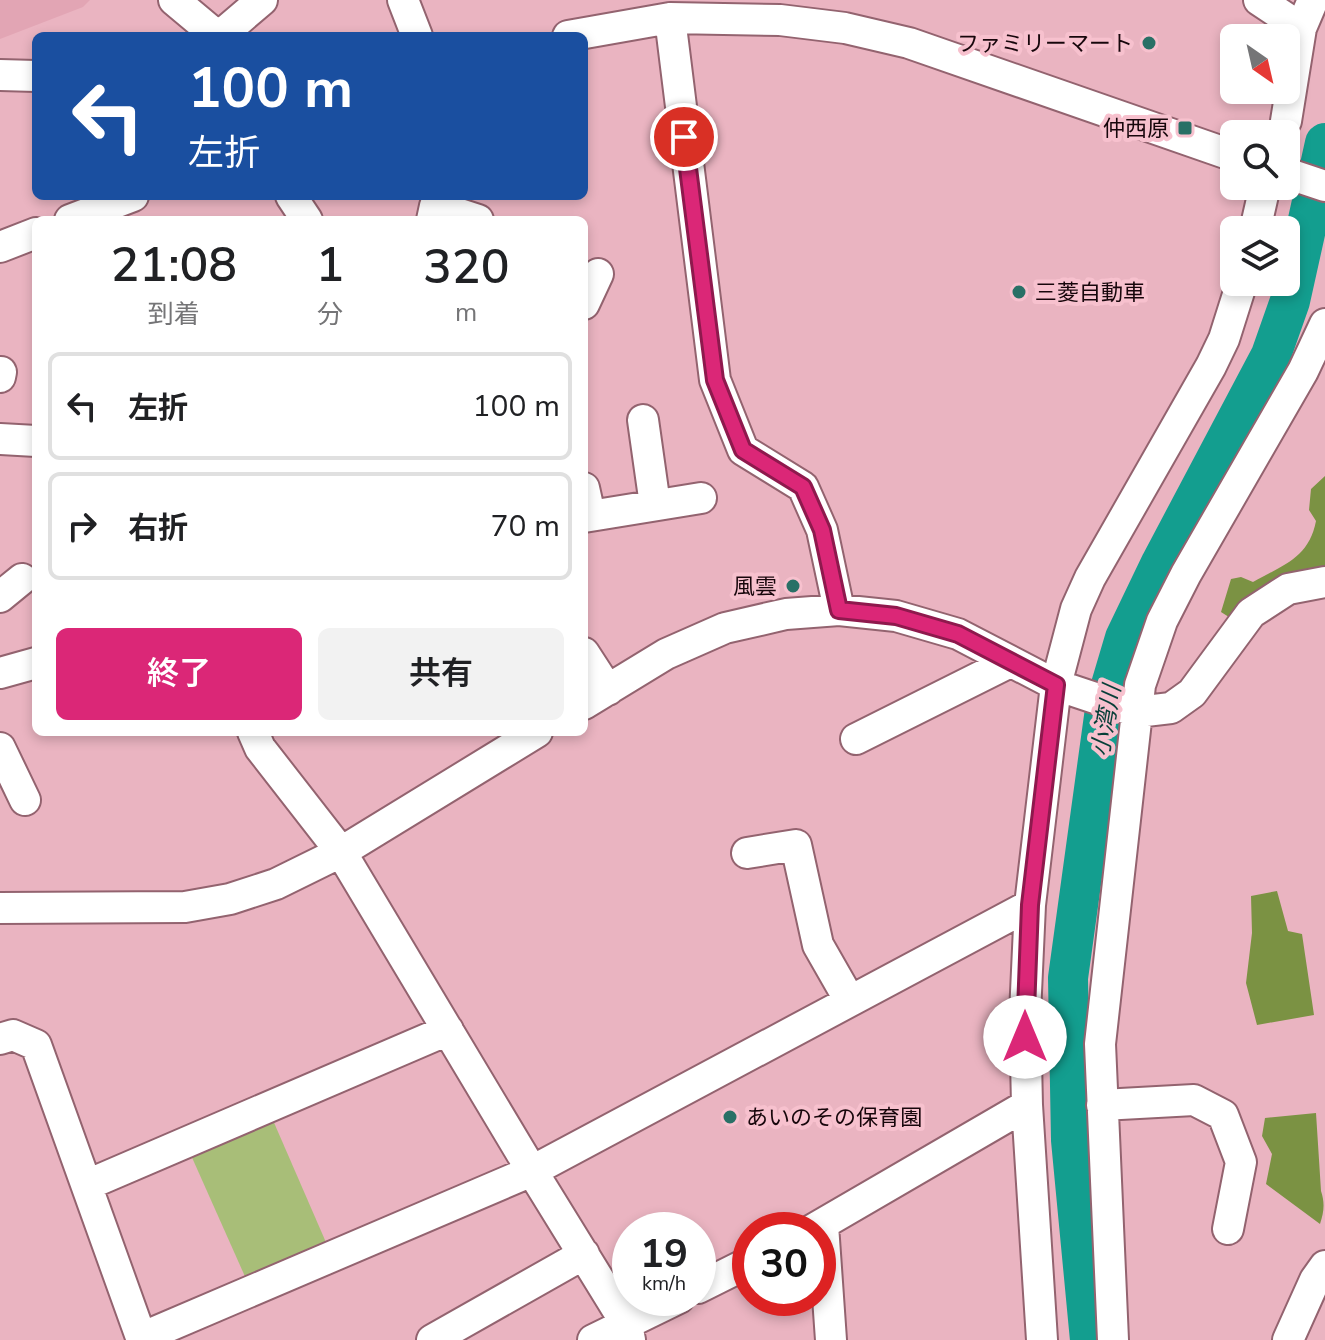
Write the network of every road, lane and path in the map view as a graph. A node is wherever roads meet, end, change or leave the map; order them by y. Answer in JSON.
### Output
{"nodes":[{"id":1,"x":174,"y":0,"type":"edge"},
{"id":2,"x":262,"y":0,"type":"edge"},
{"id":3,"x":403,"y":0,"type":"edge"},
{"id":4,"x":1259,"y":0,"type":"edge"},
{"id":5,"x":1313,"y":0,"type":"edge"},
{"id":6,"x":670,"y":18,"type":"junction"},
{"id":7,"x":1301,"y":28,"type":"junction"},
{"id":8,"x":213,"y":32,"type":"edge"},
{"id":9,"x":223,"y":32,"type":"edge"},
{"id":10,"x":415,"y":32,"type":"edge"},
{"id":11,"x":588,"y":32,"type":"edge"},
{"id":12,"x":0,"y":75,"type":"edge"},
{"id":13,"x":32,"y":76,"type":"edge"},
{"id":14,"x":1286,"y":120,"type":"edge"},
{"id":15,"x":1220,"y":151,"type":"edge"},
{"id":16,"x":122,"y":200,"type":"edge"},
{"id":17,"x":80,"y":216,"type":"edge"},
{"id":18,"x":433,"y":216,"type":"edge"},
{"id":19,"x":466,"y":216,"type":"edge"},
{"id":20,"x":32,"y":235,"type":"edge"},
{"id":21,"x":0,"y":247,"type":"edge"},
{"id":22,"x":598,"y":274,"type":"dead end"},
{"id":23,"x":588,"y":295,"type":"edge"},
{"id":24,"x":1238,"y":296,"type":"edge"},
{"id":25,"x":1325,"y":324,"type":"edge"},
{"id":26,"x":643,"y":420,"type":"dead end"},
{"id":27,"x":0,"y":439,"type":"edge"},
{"id":28,"x":32,"y":441,"type":"edge"},
{"id":29,"x":701,"y":498,"type":"dead end"},
{"id":30,"x":655,"y":505,"type":"junction"},
{"id":31,"x":588,"y":507,"type":"edge"},
{"id":32,"x":1325,"y":582,"type":"edge"},
{"id":33,"x":839,"y":610,"type":"junction"},
{"id":34,"x":1010,"y":662,"type":"junction"},
{"id":35,"x":32,"y":664,"type":"edge"},
{"id":36,"x":588,"y":668,"type":"edge"},
{"id":37,"x":0,"y":673,"type":"edge"},
{"id":38,"x":1056,"y":685,"type":"junction"},
{"id":39,"x":596,"y":697,"type":"edge"},
{"id":40,"x":1137,"y":712,"type":"junction"},
{"id":41,"x":255,"y":736,"type":"edge"},
{"id":42,"x":530,"y":736,"type":"edge"},
{"id":43,"x":856,"y":739,"type":"dead end"},
{"id":44,"x":0,"y":748,"type":"edge"},
{"id":45,"x":25,"y":800,"type":"dead end"},
{"id":46,"x":341,"y":852,"type":"junction"},
{"id":47,"x":747,"y":853,"type":"dead end"},
{"id":48,"x":1030,"y":905,"type":"junction"},
{"id":49,"x":0,"y":908,"type":"edge"},
{"id":50,"x":850,"y":1001,"type":"junction"},
{"id":51,"x":448,"y":1030,"type":"junction"},
{"id":52,"x":0,"y":1039,"type":"edge"},
{"id":53,"x":1027,"y":1105,"type":"junction"},
{"id":54,"x":1102,"y":1105,"type":"junction"},
{"id":55,"x":532,"y":1171,"type":"junction"},
{"id":56,"x":87,"y":1185,"type":"junction"},
{"id":57,"x":836,"y":1216,"type":"edge"},
{"id":58,"x":1228,"y":1229,"type":"dead end"},
{"id":59,"x":584,"y":1254,"type":"junction"},
{"id":60,"x":1325,"y":1266,"type":"edge"},
{"id":61,"x":652,"y":1316,"type":"edge"},
{"id":62,"x":828,"y":1316,"type":"edge"},
{"id":63,"x":628,"y":1332,"type":"edge"},
{"id":64,"x":141,"y":1339,"type":"edge"},
{"id":65,"x":432,"y":1340,"type":"edge"},
{"id":66,"x":593,"y":1340,"type":"edge"},
{"id":67,"x":831,"y":1340,"type":"edge"},
{"id":68,"x":1042,"y":1340,"type":"edge"},
{"id":69,"x":1113,"y":1340,"type":"edge"},
{"id":70,"x":1288,"y":1340,"type":"edge"}],
"edges":[{"from":1,"to":8,"type":"street"},
{"from":2,"to":9,"type":"street"},
{"from":3,"to":10,"type":"street"},
{"from":4,"to":7,"type":"street"},
{"from":5,"to":7,"type":"street"},
{"from":6,"to":11,"type":"street"},
{"from":6,"to":15,"type":"street"},
{"from":6,"to":33,"type":"street"},
{"from":7,"to":14,"type":"street"},
{"from":12,"to":13,"type":"street"},
{"from":16,"to":17,"type":"street"},
{"from":18,"to":19,"type":"street"},
{"from":20,"to":21,"type":"street"},
{"from":22,"to":23,"type":"street"},
{"from":24,"to":38,"type":"street"},
{"from":25,"to":40,"type":"street"},
{"from":26,"to":30,"type":"street"},
{"from":27,"to":28,"type":"street"},
{"from":29,"to":30,"type":"street"},
{"from":30,"to":31,"type":"street"},
{"from":32,"to":40,"type":"street"},
{"from":33,"to":34,"type":"street"},
{"from":33,"to":39,"type":"street"},
{"from":34,"to":38,"type":"street"},
{"from":34,"to":43,"type":"street"},
{"from":35,"to":37,"type":"street"},
{"from":36,"to":39,"type":"street"},
{"from":38,"to":40,"type":"street"},
{"from":38,"to":48,"type":"street"},
{"from":40,"to":54,"type":"street"},
{"from":41,"to":46,"type":"street"},
{"from":42,"to":46,"type":"street"},
{"from":44,"to":45,"type":"street"},
{"from":46,"to":49,"type":"street"},
{"from":46,"to":51,"type":"street"},
{"from":47,"to":50,"type":"street"},
{"from":48,"to":50,"type":"street"},
{"from":48,"to":53,"type":"street"},
{"from":50,"to":55,"type":"street"},
{"from":51,"to":55,"type":"street"},
{"from":51,"to":56,"type":"street"},
{"from":52,"to":56,"type":"street"},
{"from":53,"to":57,"type":"street"},
{"from":53,"to":68,"type":"street"},
{"from":54,"to":58,"type":"street"},
{"from":54,"to":69,"type":"street"},
{"from":55,"to":59,"type":"street"},
{"from":55,"to":64,"type":"street"},
{"from":56,"to":64,"type":"street"},
{"from":59,"to":63,"type":"street"},
{"from":59,"to":65,"type":"street"},
{"from":60,"to":70,"type":"street"},
{"from":61,"to":63,"type":"street"},
{"from":62,"to":67,"type":"street"},
{"from":63,"to":66,"type":"street"}]}
